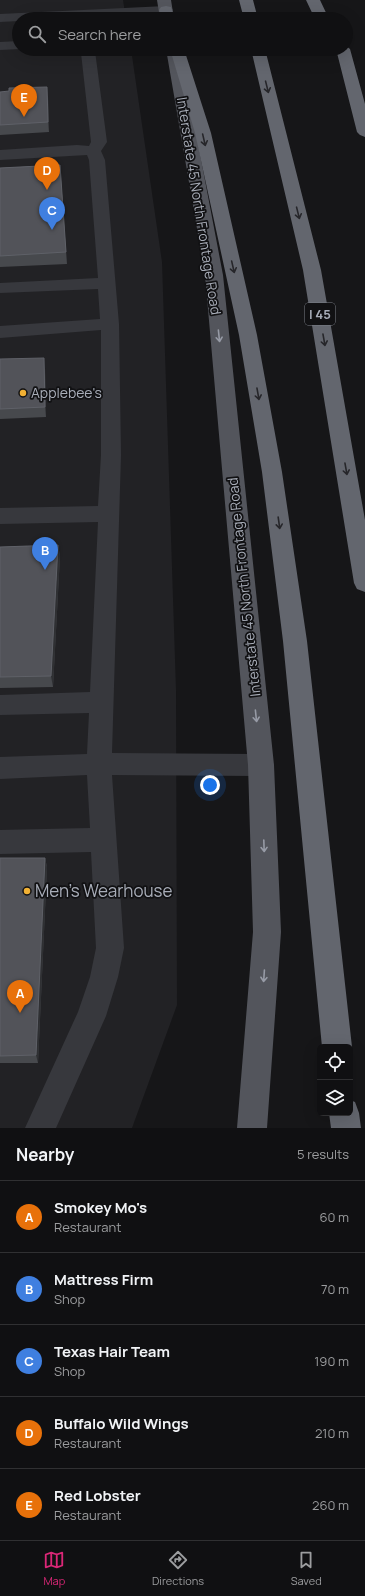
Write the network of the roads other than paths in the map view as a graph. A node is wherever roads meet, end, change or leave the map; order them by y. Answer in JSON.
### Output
{"nodes":[{"id":1,"x":246,"y":0,"type":"edge"},
{"id":2,"x":314,"y":0,"type":"edge"},
{"id":3,"x":249,"y":12,"type":"edge"},
{"id":4,"x":325,"y":12,"type":"edge"},
{"id":5,"x":0,"y":18,"type":"edge"},
{"id":6,"x":12,"y":18,"type":"edge"},
{"id":7,"x":12,"y":45,"type":"edge"},
{"id":8,"x":0,"y":46,"type":"edge"},
{"id":9,"x":89,"y":56,"type":"edge"},
{"id":10,"x":174,"y":56,"type":"edge"},
{"id":11,"x":180,"y":56,"type":"edge"},
{"id":12,"x":260,"y":56,"type":"edge"},
{"id":13,"x":338,"y":56,"type":"edge"},
{"id":14,"x":345,"y":56,"type":"edge"},
{"id":15,"x":353,"y":89,"type":"junction"},
{"id":16,"x":365,"y":132,"type":"edge"},
{"id":17,"x":93,"y":151,"type":"junction"},
{"id":18,"x":0,"y":155,"type":"edge"},
{"id":19,"x":106,"y":283,"type":"junction"},
{"id":20,"x":0,"y":288,"type":"edge"},
{"id":21,"x":110,"y":324,"type":"junction"},
{"id":22,"x":0,"y":332,"type":"edge"},
{"id":23,"x":108,"y":514,"type":"junction"},
{"id":24,"x":0,"y":516,"type":"edge"},
{"id":25,"x":365,"y":583,"type":"edge"},
{"id":26,"x":101,"y":702,"type":"junction"},
{"id":27,"x":0,"y":705,"type":"edge"},
{"id":28,"x":99,"y":764,"type":"junction"},
{"id":29,"x":261,"y":765,"type":"junction"},
{"id":30,"x":0,"y":768,"type":"edge"},
{"id":31,"x":103,"y":840,"type":"junction"},
{"id":32,"x":0,"y":842,"type":"edge"},
{"id":33,"x":337,"y":1044,"type":"edge"},
{"id":34,"x":344,"y":1116,"type":"edge"},
{"id":35,"x":40,"y":1128,"type":"edge"},
{"id":36,"x":252,"y":1128,"type":"edge"},
{"id":37,"x":346,"y":1128,"type":"edge"}],
"edges":[{"from":1,"to":3,"type":"highway"},
{"from":2,"to":4,"type":"highway"},
{"from":5,"to":6,"type":"lane"},
{"from":7,"to":8,"type":"lane"},
{"from":9,"to":17,"type":"lane"},
{"from":10,"to":29,"type":"main road","name":"Interstate 45 North Frontage Road","one_way":true},
{"from":11,"to":33,"type":"highway","one_way":true},
{"from":12,"to":25,"type":"highway","number":"I 45","one_way":true},
{"from":13,"to":15,"type":"highway"},
{"from":14,"to":15,"type":"highway"},
{"from":15,"to":16,"type":"highway"},
{"from":17,"to":18,"type":"lane"},
{"from":17,"to":19,"type":"lane"},
{"from":19,"to":20,"type":"lane"},
{"from":19,"to":21,"type":"lane"},
{"from":21,"to":22,"type":"lane"},
{"from":21,"to":23,"type":"lane"},
{"from":23,"to":24,"type":"lane"},
{"from":23,"to":26,"type":"lane"},
{"from":26,"to":27,"type":"lane"},
{"from":26,"to":28,"type":"lane"},
{"from":28,"to":29,"type":"lane"},
{"from":28,"to":30,"type":"lane"},
{"from":28,"to":31,"type":"lane"},
{"from":29,"to":36,"type":"main road","name":"Interstate 45 North Frontage Road","one_way":true},
{"from":31,"to":32,"type":"lane"},
{"from":31,"to":35,"type":"lane"},
{"from":34,"to":37,"type":"highway"}]}
